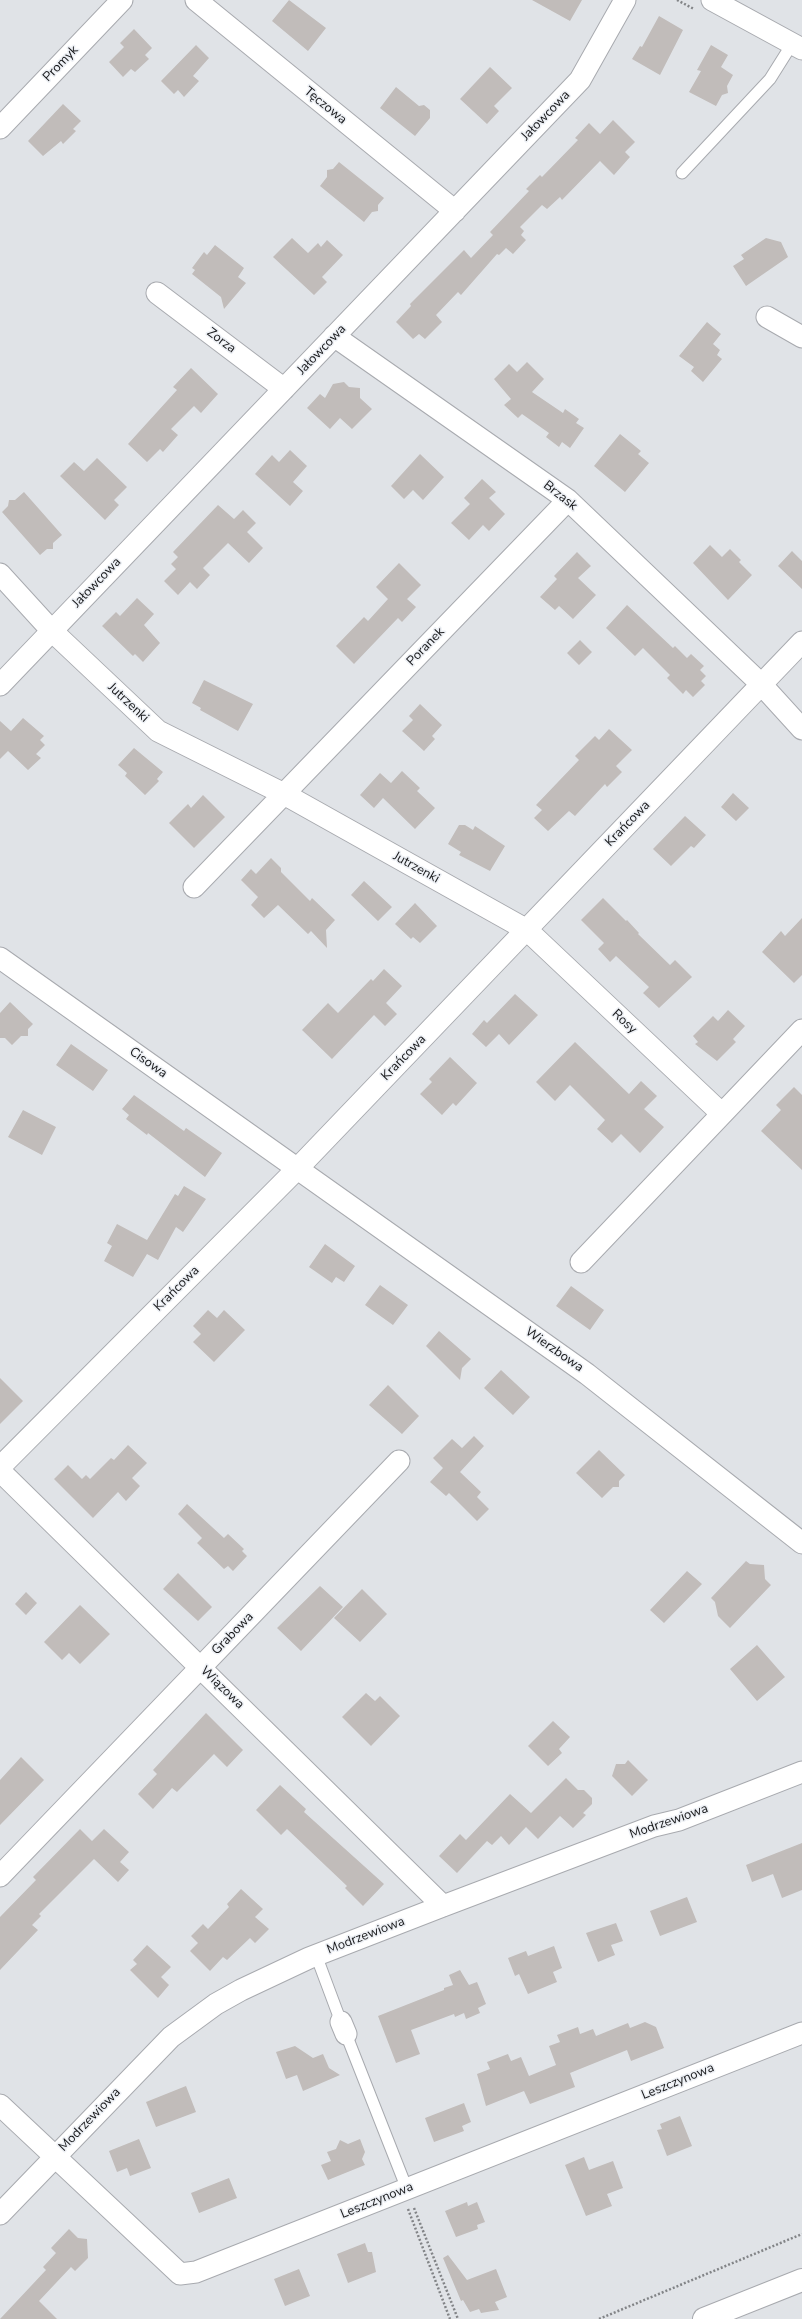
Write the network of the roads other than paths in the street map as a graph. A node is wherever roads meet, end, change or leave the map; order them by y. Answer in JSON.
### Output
{"nodes":[{"id":1,"x":122,"y":0,"type":"edge"},
{"id":2,"x":196,"y":0,"type":"edge"},
{"id":3,"x":625,"y":0,"type":"edge"},
{"id":4,"x":716,"y":1,"type":"edge"},
{"id":5,"x":797,"y":47,"type":"edge"},
{"id":6,"x":0,"y":128,"type":"edge"},
{"id":7,"x":682,"y":173,"type":"dead end"},
{"id":8,"x":454,"y":211,"type":"junction"},
{"id":9,"x":157,"y":293,"type":"dead end"},
{"id":10,"x":767,"y":317,"type":"dead end"},
{"id":11,"x":334,"y":336,"type":"junction"},
{"id":12,"x":802,"y":337,"type":"edge"},
{"id":13,"x":284,"y":389,"type":"junction"},
{"id":14,"x":568,"y":500,"type":"junction"},
{"id":15,"x":0,"y":574,"type":"edge"},
{"id":16,"x":52,"y":631,"type":"junction"},
{"id":17,"x":802,"y":642,"type":"edge"},
{"id":18,"x":762,"y":684,"type":"junction"},
{"id":19,"x":0,"y":685,"type":"edge"},
{"id":20,"x":802,"y":729,"type":"edge"},
{"id":21,"x":284,"y":794,"type":"junction"},
{"id":22,"x":194,"y":887,"type":"dead end"},
{"id":23,"x":527,"y":930,"type":"junction"},
{"id":24,"x":0,"y":958,"type":"edge"},
{"id":25,"x":802,"y":1030,"type":"edge"},
{"id":26,"x":721,"y":1113,"type":"junction"},
{"id":27,"x":297,"y":1169,"type":"junction"},
{"id":28,"x":581,"y":1262,"type":"dead end"},
{"id":29,"x":399,"y":1461,"type":"dead end"},
{"id":30,"x":0,"y":1467,"type":"edge"},
{"id":31,"x":0,"y":1471,"type":"edge"},
{"id":32,"x":802,"y":1543,"type":"edge"},
{"id":33,"x":200,"y":1667,"type":"junction"},
{"id":34,"x":802,"y":1772,"type":"edge"},
{"id":35,"x":0,"y":1876,"type":"edge"},
{"id":36,"x":443,"y":1906,"type":"junction"},
{"id":37,"x":316,"y":1955,"type":"junction"},
{"id":38,"x":802,"y":2033,"type":"edge"},
{"id":39,"x":0,"y":2104,"type":"edge"},
{"id":40,"x":54,"y":2157,"type":"junction"},
{"id":41,"x":404,"y":2190,"type":"junction"},
{"id":42,"x":0,"y":2214,"type":"edge"},
{"id":43,"x":802,"y":2280,"type":"edge"},
{"id":44,"x":727,"y":2315,"type":"edge"},
{"id":45,"x":704,"y":2319,"type":"edge"}],
"edges":[{"from":1,"to":6,"type":"street","name":"Promyk"},
{"from":2,"to":8,"type":"street","name":"Tęczowa"},
{"from":3,"to":8,"type":"street","name":"Jałowcowa"},
{"from":4,"to":5,"type":"street"},
{"from":5,"to":7,"type":"lane"},
{"from":8,"to":11,"type":"street","name":"Jałowcowa"},
{"from":9,"to":13,"type":"street","name":"Zorza"},
{"from":10,"to":12,"type":"street"},
{"from":11,"to":13,"type":"street","name":"Jałowcowa"},
{"from":11,"to":14,"type":"street","name":"Brzask"},
{"from":13,"to":16,"type":"street","name":"Jałowcowa"},
{"from":14,"to":18,"type":"street","name":"Brzask"},
{"from":14,"to":21,"type":"street","name":"Poranek"},
{"from":15,"to":16,"type":"street","name":"Jutrzenki"},
{"from":16,"to":19,"type":"street","name":"Jałowcowa"},
{"from":16,"to":21,"type":"street","name":"Jutrzenki"},
{"from":17,"to":18,"type":"street","name":"Krańcowa"},
{"from":18,"to":20,"type":"street","name":"Brzask"},
{"from":18,"to":23,"type":"street","name":"Krańcowa"},
{"from":21,"to":22,"type":"street"},
{"from":21,"to":23,"type":"street","name":"Jutrzenki"},
{"from":23,"to":26,"type":"street","name":"Rosy"},
{"from":23,"to":27,"type":"street","name":"Krańcowa"},
{"from":24,"to":27,"type":"street","name":"Cisowa"},
{"from":25,"to":26,"type":"street"},
{"from":26,"to":28,"type":"street"},
{"from":27,"to":30,"type":"street","name":"Krańcowa"},
{"from":27,"to":32,"type":"street","name":"Wierzbowa"},
{"from":29,"to":33,"type":"street","name":"Grabowa"},
{"from":31,"to":33,"type":"street","name":"Wiązowa"},
{"from":33,"to":35,"type":"street","name":"Grabowa"},
{"from":33,"to":36,"type":"street","name":"Wiązowa"},
{"from":34,"to":36,"type":"street","name":"Modrzewiowa"},
{"from":36,"to":37,"type":"street","name":"Modrzewiowa"},
{"from":37,"to":40,"type":"street","name":"Modrzewiowa"},
{"from":37,"to":41,"type":"lane"},
{"from":38,"to":41,"type":"street","name":"Leszczynowa"},
{"from":39,"to":40,"type":"street","name":"Leszczynowa"},
{"from":40,"to":41,"type":"street","name":"Leszczynowa"},
{"from":40,"to":42,"type":"street","name":"Modrzewiowa"},
{"from":43,"to":44,"type":"street"},
{"from":44,"to":45,"type":"street"}]}
